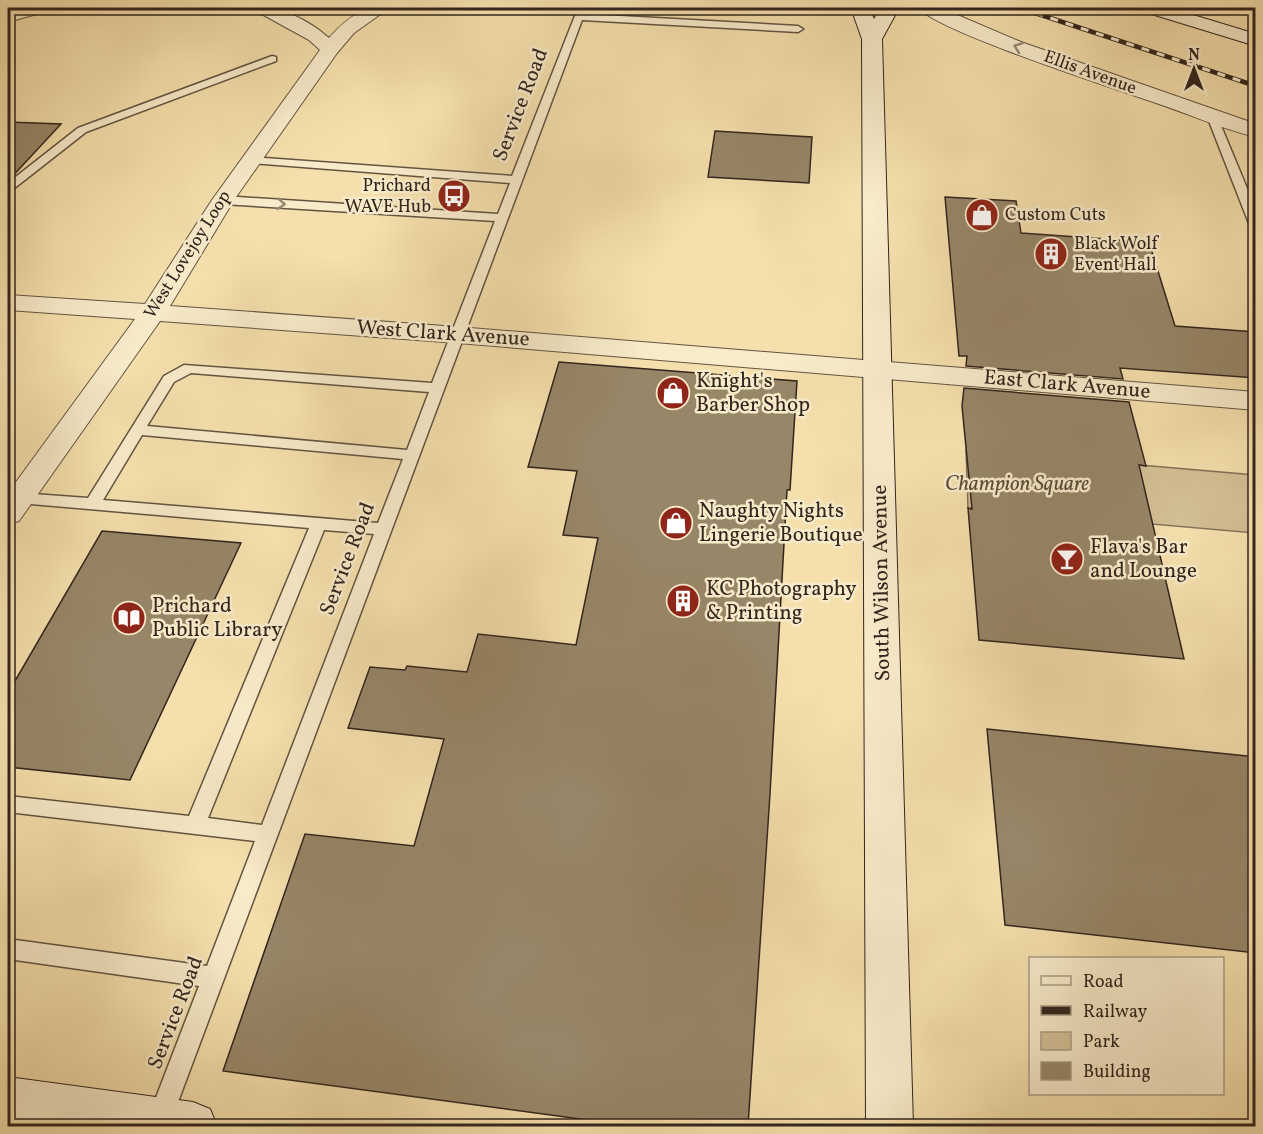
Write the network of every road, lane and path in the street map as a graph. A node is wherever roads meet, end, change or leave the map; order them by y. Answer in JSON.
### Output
{"nodes":[{"id":1,"x":38,"y":8,"type":"edge"},
{"id":2,"x":264,"y":8,"type":"edge"},
{"id":3,"x":380,"y":8,"type":"edge"},
{"id":4,"x":860,"y":8,"type":"edge"},
{"id":5,"x":890,"y":8,"type":"edge"},
{"id":6,"x":928,"y":8,"type":"edge"},
{"id":7,"x":1152,"y":8,"type":"edge"},
{"id":8,"x":580,"y":12,"type":"edge"},
{"id":9,"x":1172,"y":14,"type":"junction"},
{"id":10,"x":8,"y":17,"type":"edge"},
{"id":11,"x":798,"y":29,"type":"dead end"},
{"id":12,"x":1256,"y":31,"type":"edge"},
{"id":13,"x":872,"y":39,"type":"junction"},
{"id":14,"x":1256,"y":40,"type":"edge"},
{"id":15,"x":330,"y":49,"type":"junction"},
{"id":16,"x":272,"y":58,"type":"dead end"},
{"id":17,"x":1212,"y":116,"type":"junction"},
{"id":18,"x":1256,"y":131,"type":"edge"},
{"id":19,"x":251,"y":160,"type":"junction"},
{"id":20,"x":516,"y":180,"type":"junction"},
{"id":21,"x":8,"y":188,"type":"edge"},
{"id":22,"x":223,"y":200,"type":"junction"},
{"id":23,"x":502,"y":218,"type":"junction"},
{"id":24,"x":1256,"y":226,"type":"edge"},
{"id":25,"x":8,"y":302,"type":"edge"},
{"id":26,"x":154,"y":311,"type":"junction"},
{"id":27,"x":458,"y":334,"type":"junction"},
{"id":28,"x":879,"y":369,"type":"junction"},
{"id":29,"x":438,"y":388,"type":"junction"},
{"id":30,"x":1256,"y":401,"type":"edge"},
{"id":31,"x":138,"y":430,"type":"junction"},
{"id":32,"x":411,"y":455,"type":"junction"},
{"id":33,"x":92,"y":504,"type":"junction"},
{"id":34,"x":13,"y":506,"type":"edge"},
{"id":35,"x":319,"y":523,"type":"junction"},
{"id":36,"x":383,"y":529,"type":"junction"},
{"id":37,"x":8,"y":804,"type":"edge"},
{"id":38,"x":195,"y":825,"type":"junction"},
{"id":39,"x":268,"y":834,"type":"junction"},
{"id":40,"x":8,"y":949,"type":"edge"},
{"id":41,"x":213,"y":978,"type":"junction"},
{"id":42,"x":8,"y":1100,"type":"edge"},
{"id":43,"x":170,"y":1125,"type":"edge"},
{"id":44,"x":890,"y":1126,"type":"edge"}],
"edges":[{"from":1,"to":10,"type":"street"},
{"from":2,"to":15,"type":"street"},
{"from":3,"to":15,"type":"street","name":"West Lovejoy Loop"},
{"from":4,"to":13,"type":"main road","name":"South Wilson Avenue"},
{"from":5,"to":13,"type":"main road"},
{"from":17,"to":6,"type":"street","name":"Ellis Avenue","one_way":true},
{"from":7,"to":9,"type":"main road"},
{"from":8,"to":11,"type":"lane"},
{"from":8,"to":20,"type":"lane","name":"Service Road"},
{"from":9,"to":12,"type":"main road"},
{"from":9,"to":14,"type":"main road"},
{"from":13,"to":28,"type":"main road","name":"South Wilson Avenue"},
{"from":15,"to":19,"type":"street","name":"West Lovejoy Loop"},
{"from":16,"to":21,"type":"lane"},
{"from":17,"to":18,"type":"street","name":"Ellis Avenue"},
{"from":17,"to":24,"type":"lane"},
{"from":19,"to":20,"type":"lane"},
{"from":19,"to":22,"type":"street","name":"West Lovejoy Loop"},
{"from":20,"to":23,"type":"lane","name":"Service Road"},
{"from":22,"to":23,"type":"lane","one_way":true},
{"from":22,"to":26,"type":"street","name":"West Lovejoy Loop"},
{"from":23,"to":27,"type":"lane","name":"Service Road"},
{"from":25,"to":26,"type":"street","name":"West Clark Avenue"},
{"from":26,"to":27,"type":"street","name":"West Clark Avenue"},
{"from":26,"to":34,"type":"street","name":"West Lovejoy Loop"},
{"from":27,"to":28,"type":"street","name":"West Clark Avenue"},
{"from":27,"to":29,"type":"lane","name":"Service Road"},
{"from":28,"to":30,"type":"street","name":"East Clark Avenue"},
{"from":28,"to":44,"type":"main road","name":"South Wilson Avenue"},
{"from":29,"to":31,"type":"lane"},
{"from":29,"to":32,"type":"lane","name":"Service Road"},
{"from":31,"to":32,"type":"lane"},
{"from":31,"to":33,"type":"lane"},
{"from":32,"to":36,"type":"lane","name":"Service Road"},
{"from":33,"to":34,"type":"lane"},
{"from":33,"to":35,"type":"lane"},
{"from":35,"to":36,"type":"lane"},
{"from":35,"to":38,"type":"lane"},
{"from":36,"to":39,"type":"lane","name":"Service Road"},
{"from":37,"to":38,"type":"lane"},
{"from":38,"to":39,"type":"lane"},
{"from":39,"to":41,"type":"lane","name":"Service Road"},
{"from":40,"to":41,"type":"lane"},
{"from":41,"to":43,"type":"lane","name":"Service Road"},
{"from":42,"to":43,"type":"main road"}]}
